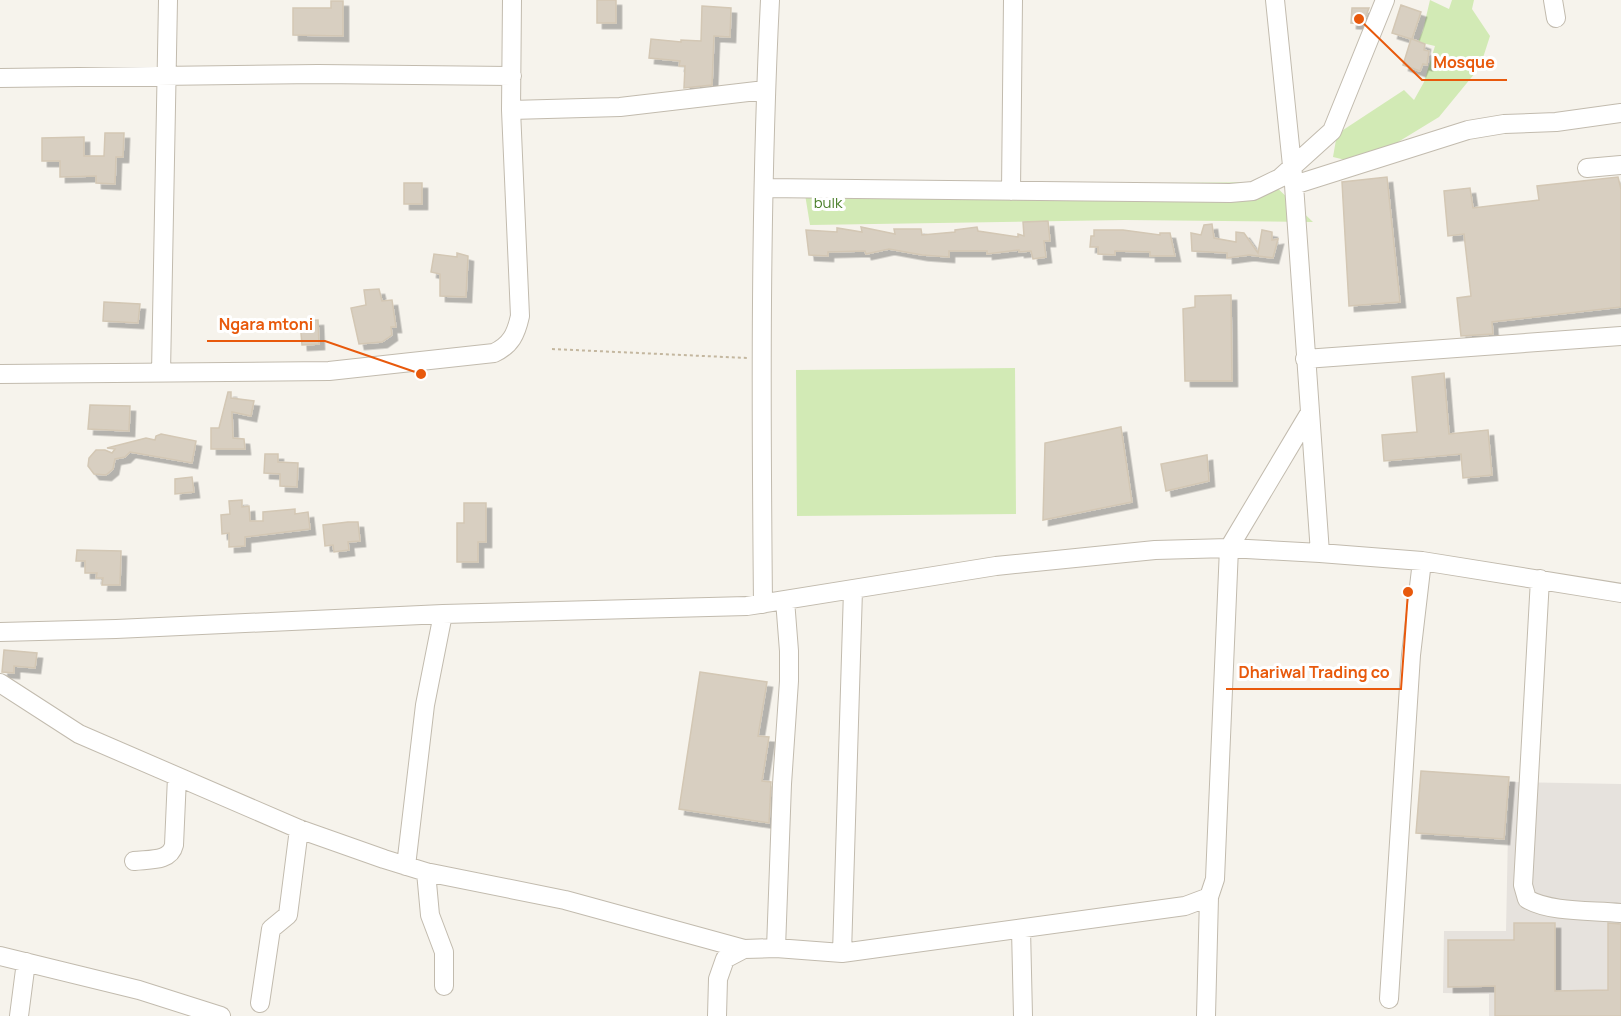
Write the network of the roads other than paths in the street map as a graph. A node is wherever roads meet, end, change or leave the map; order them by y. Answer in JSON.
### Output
{"nodes":[{"id":1,"x":168,"y":0,"type":"edge"},
{"id":2,"x":512,"y":0,"type":"edge"},
{"id":3,"x":770,"y":0,"type":"edge"},
{"id":4,"x":1013,"y":0,"type":"edge"},
{"id":5,"x":1275,"y":0,"type":"edge"},
{"id":6,"x":1385,"y":0,"type":"edge"},
{"id":7,"x":166,"y":75,"type":"junction"},
{"id":8,"x":512,"y":76,"type":"junction"},
{"id":9,"x":0,"y":78,"type":"edge"},
{"id":10,"x":765,"y":90,"type":"junction"},
{"id":11,"x":511,"y":110,"type":"junction"},
{"id":12,"x":1621,"y":113,"type":"edge"},
{"id":13,"x":1621,"y":165,"type":"edge"},
{"id":14,"x":1292,"y":166,"type":"junction"},
{"id":15,"x":1587,"y":168,"type":"dead end"},
{"id":16,"x":1294,"y":185,"type":"junction"},
{"id":17,"x":764,"y":189,"type":"junction"},
{"id":18,"x":1011,"y":191,"type":"junction"},
{"id":19,"x":1621,"y":336,"type":"edge"},
{"id":20,"x":1305,"y":359,"type":"junction"},
{"id":21,"x":161,"y":373,"type":"junction"},
{"id":22,"x":0,"y":374,"type":"edge"},
{"id":23,"x":1310,"y":414,"type":"junction"},
{"id":24,"x":1230,"y":548,"type":"junction"},
{"id":25,"x":1320,"y":553,"type":"junction"},
{"id":26,"x":1422,"y":561,"type":"junction"},
{"id":27,"x":1540,"y":579,"type":"junction"},
{"id":28,"x":853,"y":590,"type":"junction"},
{"id":29,"x":1621,"y":593,"type":"edge"},
{"id":30,"x":785,"y":600,"type":"junction"},
{"id":31,"x":763,"y":604,"type":"junction"},
{"id":32,"x":443,"y":614,"type":"junction"},
{"id":33,"x":0,"y":632,"type":"edge"},
{"id":34,"x":0,"y":683,"type":"edge"},
{"id":35,"x":177,"y":777,"type":"junction"},
{"id":36,"x":299,"y":829,"type":"junction"},
{"id":37,"x":134,"y":861,"type":"dead end"},
{"id":38,"x":406,"y":866,"type":"junction"},
{"id":39,"x":426,"y":872,"type":"junction"},
{"id":40,"x":1209,"y":897,"type":"junction"},
{"id":41,"x":1621,"y":913,"type":"edge"},
{"id":42,"x":1021,"y":929,"type":"junction"},
{"id":43,"x":776,"y":948,"type":"junction"},
{"id":44,"x":744,"y":949,"type":"junction"},
{"id":45,"x":842,"y":953,"type":"junction"},
{"id":46,"x":0,"y":956,"type":"edge"},
{"id":47,"x":26,"y":962,"type":"junction"},
{"id":48,"x":444,"y":986,"type":"dead end"},
{"id":49,"x":1389,"y":999,"type":"dead end"},
{"id":50,"x":260,"y":1003,"type":"dead end"},
{"id":51,"x":19,"y":1016,"type":"edge"},
{"id":52,"x":221,"y":1016,"type":"edge"},
{"id":53,"x":717,"y":1016,"type":"edge"},
{"id":54,"x":1023,"y":1016,"type":"edge"},
{"id":55,"x":1206,"y":1016,"type":"edge"}],
"edges":[{"from":1,"to":7,"type":"street"},
{"from":2,"to":8,"type":"street"},
{"from":3,"to":10,"type":"street"},
{"from":4,"to":18,"type":"street"},
{"from":5,"to":14,"type":"street"},
{"from":6,"to":14,"type":"street"},
{"from":7,"to":8,"type":"street"},
{"from":7,"to":9,"type":"street"},
{"from":7,"to":21,"type":"street"},
{"from":8,"to":11,"type":"street"},
{"from":10,"to":11,"type":"street"},
{"from":10,"to":17,"type":"street"},
{"from":11,"to":21,"type":"street"},
{"from":12,"to":16,"type":"street"},
{"from":13,"to":15,"type":"street"},
{"from":14,"to":16,"type":"street"},
{"from":14,"to":18,"type":"street"},
{"from":16,"to":20,"type":"street"},
{"from":17,"to":18,"type":"street"},
{"from":17,"to":31,"type":"street"},
{"from":19,"to":20,"type":"street"},
{"from":20,"to":23,"type":"street"},
{"from":21,"to":22,"type":"street"},
{"from":23,"to":24,"type":"street"},
{"from":23,"to":25,"type":"street"},
{"from":24,"to":25,"type":"street"},
{"from":24,"to":28,"type":"street"},
{"from":24,"to":40,"type":"street"},
{"from":25,"to":26,"type":"street"},
{"from":26,"to":27,"type":"street"},
{"from":26,"to":49,"type":"street"},
{"from":27,"to":29,"type":"street"},
{"from":27,"to":41,"type":"street"},
{"from":28,"to":30,"type":"street"},
{"from":28,"to":45,"type":"street"},
{"from":30,"to":31,"type":"street"},
{"from":30,"to":43,"type":"street"},
{"from":31,"to":32,"type":"street"},
{"from":32,"to":33,"type":"street"},
{"from":32,"to":38,"type":"street"},
{"from":34,"to":35,"type":"street"},
{"from":35,"to":36,"type":"street"},
{"from":35,"to":37,"type":"street"},
{"from":36,"to":38,"type":"street"},
{"from":36,"to":50,"type":"street"},
{"from":38,"to":39,"type":"street"},
{"from":39,"to":44,"type":"street"},
{"from":39,"to":48,"type":"street"},
{"from":40,"to":42,"type":"street"},
{"from":40,"to":55,"type":"street"},
{"from":42,"to":45,"type":"street"},
{"from":42,"to":54,"type":"street"},
{"from":43,"to":44,"type":"street"},
{"from":43,"to":45,"type":"street"},
{"from":44,"to":53,"type":"street"},
{"from":46,"to":47,"type":"street"},
{"from":47,"to":51,"type":"street"},
{"from":47,"to":52,"type":"street"}]}
